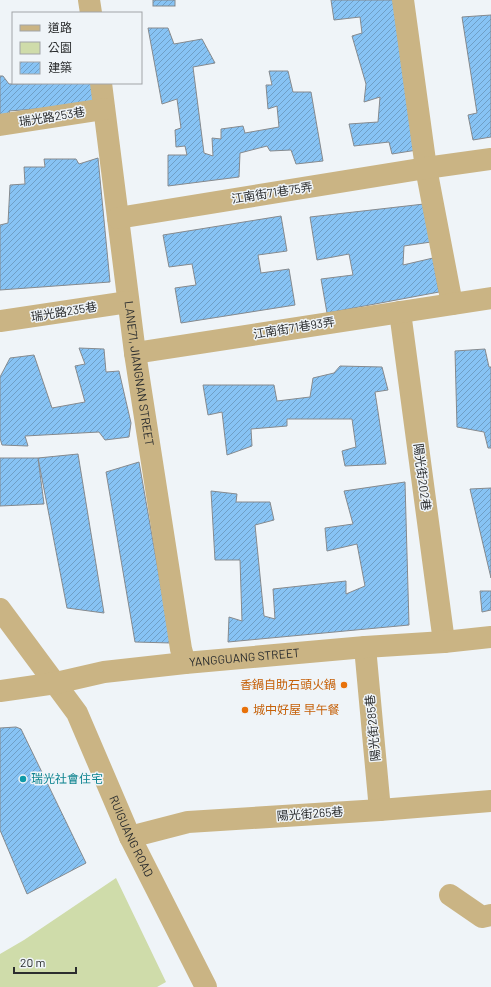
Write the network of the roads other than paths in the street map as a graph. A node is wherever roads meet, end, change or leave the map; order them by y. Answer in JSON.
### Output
{"nodes":[{"id":1,"x":89,"y":0,"type":"edge"},
{"id":2,"x":403,"y":0,"type":"edge"},
{"id":3,"x":91,"y":12,"type":"edge"},
{"id":4,"x":100,"y":84,"type":"edge"},
{"id":5,"x":104,"y":109,"type":"junction"},
{"id":6,"x":0,"y":126,"type":"edge"},
{"id":7,"x":491,"y":159,"type":"edge"},
{"id":8,"x":426,"y":168,"type":"junction"},
{"id":9,"x":118,"y":218,"type":"junction"},
{"id":10,"x":491,"y":298,"type":"edge"},
{"id":11,"x":128,"y":302,"type":"junction"},
{"id":12,"x":452,"y":304,"type":"junction"},
{"id":13,"x":400,"y":312,"type":"junction"},
{"id":14,"x":0,"y":321,"type":"edge"},
{"id":15,"x":135,"y":353,"type":"junction"},
{"id":16,"x":0,"y":609,"type":"edge"},
{"id":17,"x":491,"y":637,"type":"edge"},
{"id":18,"x":444,"y":642,"type":"junction"},
{"id":19,"x":365,"y":647,"type":"junction"},
{"id":20,"x":185,"y":663,"type":"junction"},
{"id":21,"x":56,"y":683,"type":"junction"},
{"id":22,"x":0,"y":691,"type":"edge"},
{"id":23,"x":491,"y":801,"type":"edge"},
{"id":24,"x":380,"y":810,"type":"junction"},
{"id":25,"x":130,"y":837,"type":"junction"},
{"id":26,"x":450,"y":895,"type":"dead end"},
{"id":27,"x":491,"y":916,"type":"edge"},
{"id":28,"x":206,"y":987,"type":"edge"}],
"edges":[{"from":1,"to":3,"type":"street"},
{"from":2,"to":8,"type":"street"},
{"from":4,"to":5,"type":"street","name":"LANE71, JIANGNAN STREET"},
{"from":5,"to":6,"type":"street","name":"瑞光路253巷"},
{"from":5,"to":9,"type":"street","name":"LANE71, JIANGNAN STREET"},
{"from":7,"to":8,"type":"street","name":"江南街71巷75弄"},
{"from":8,"to":9,"type":"street","name":"江南街71巷75弄"},
{"from":8,"to":12,"type":"street"},
{"from":9,"to":11,"type":"street","name":"LANE71, JIANGNAN STREET"},
{"from":10,"to":12,"type":"street","name":"江南街71巷93弄"},
{"from":11,"to":14,"type":"street","name":"瑞光路235巷"},
{"from":11,"to":15,"type":"street","name":"LANE71, JIANGNAN STREET"},
{"from":12,"to":13,"type":"street","name":"江南街71巷93弄"},
{"from":13,"to":15,"type":"street","name":"江南街71巷93弄"},
{"from":13,"to":18,"type":"street","name":"陽光街202巷"},
{"from":15,"to":20,"type":"street","name":"LANE71, JIANGNAN STREET"},
{"from":16,"to":21,"type":"street","name":"RUIGUANG ROAD"},
{"from":17,"to":18,"type":"street","name":"YANGGUANG STREET"},
{"from":18,"to":19,"type":"street","name":"YANGGUANG STREET"},
{"from":19,"to":20,"type":"street","name":"YANGGUANG STREET"},
{"from":19,"to":24,"type":"street","name":"陽光街285巷"},
{"from":20,"to":21,"type":"street","name":"YANGGUANG STREET"},
{"from":21,"to":22,"type":"street","name":"YANGGUANG STREET"},
{"from":21,"to":25,"type":"street","name":"RUIGUANG ROAD"},
{"from":23,"to":24,"type":"street","name":"陽光街265巷"},
{"from":24,"to":25,"type":"street","name":"陽光街265巷"},
{"from":25,"to":28,"type":"street","name":"RUIGUANG ROAD"},
{"from":26,"to":27,"type":"street"}]}
